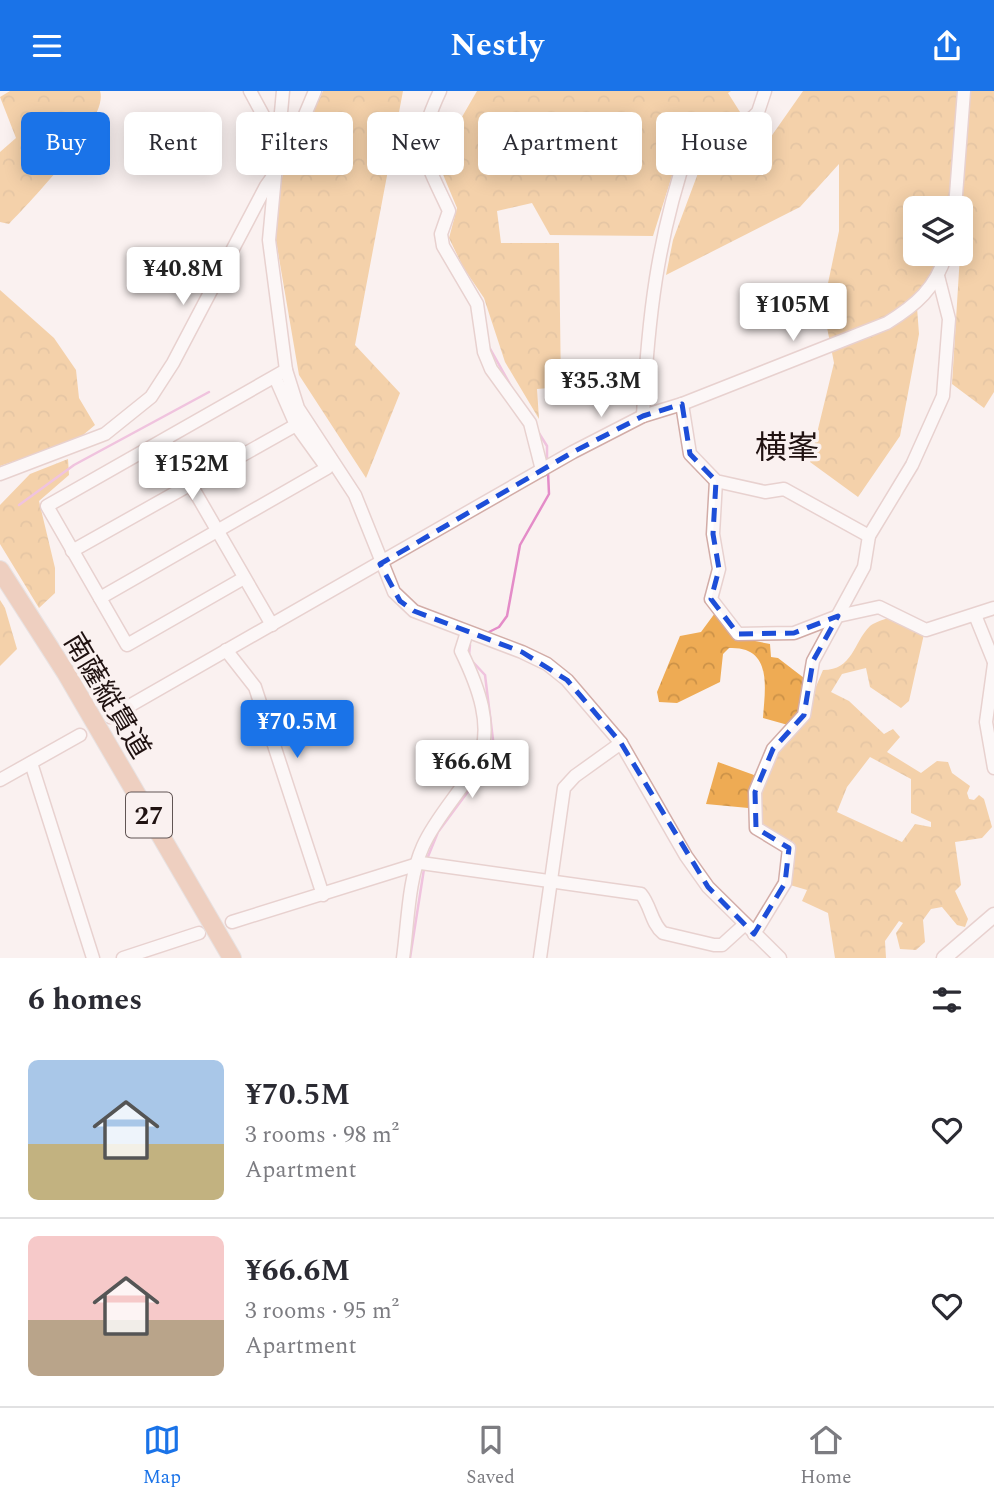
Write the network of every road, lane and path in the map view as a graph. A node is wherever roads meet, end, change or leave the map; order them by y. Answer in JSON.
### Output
{"nodes":[{"id":1,"x":250,"y":91,"type":"edge"},
{"id":2,"x":283,"y":91,"type":"edge"},
{"id":3,"x":315,"y":91,"type":"edge"},
{"id":4,"x":440,"y":91,"type":"edge"},
{"id":5,"x":765,"y":91,"type":"edge"},
{"id":6,"x":964,"y":91,"type":"edge"},
{"id":7,"x":262,"y":112,"type":"edge"},
{"id":8,"x":281,"y":112,"type":"edge"},
{"id":9,"x":306,"y":112,"type":"edge"},
{"id":10,"x":273,"y":175,"type":"edge"},
{"id":11,"x":275,"y":175,"type":"edge"},
{"id":12,"x":956,"y":196,"type":"edge"},
{"id":13,"x":942,"y":266,"type":"edge"},
{"id":14,"x":938,"y":277,"type":"junction"},
{"id":15,"x":280,"y":373,"type":"junction"},
{"id":16,"x":682,"y":404,"type":"junction"},
{"id":17,"x":643,"y":416,"type":"junction"},
{"id":18,"x":296,"y":425,"type":"junction"},
{"id":19,"x":165,"y":440,"type":"junction"},
{"id":20,"x":547,"y":468,"type":"junction"},
{"id":21,"x":0,"y":474,"type":"edge"},
{"id":22,"x":716,"y":481,"type":"junction"},
{"id":23,"x":191,"y":484,"type":"junction"},
{"id":24,"x":217,"y":531,"type":"junction"},
{"id":25,"x":869,"y":535,"type":"junction"},
{"id":26,"x":72,"y":551,"type":"junction"},
{"id":27,"x":380,"y":564,"type":"junction"},
{"id":28,"x":0,"y":569,"type":"edge"},
{"id":29,"x":244,"y":578,"type":"junction"},
{"id":30,"x":100,"y":598,"type":"junction"},
{"id":31,"x":994,"y":608,"type":"edge"},
{"id":32,"x":975,"y":615,"type":"junction"},
{"id":33,"x":838,"y":616,"type":"junction"},
{"id":34,"x":272,"y":625,"type":"junction"},
{"id":35,"x":467,"y":632,"type":"junction"},
{"id":36,"x":226,"y":650,"type":"junction"},
{"id":37,"x":994,"y":663,"type":"edge"},
{"id":38,"x":110,"y":717,"type":"dead end"},
{"id":39,"x":80,"y":735,"type":"dead end"},
{"id":40,"x":621,"y":743,"type":"junction"},
{"id":41,"x":31,"y":763,"type":"junction"},
{"id":42,"x":994,"y":768,"type":"edge"},
{"id":43,"x":0,"y":780,"type":"edge"},
{"id":44,"x":422,"y":864,"type":"junction"},
{"id":45,"x":552,"y":881,"type":"junction"},
{"id":46,"x":323,"y":895,"type":"junction"},
{"id":47,"x":994,"y":915,"type":"edge"},
{"id":48,"x":232,"y":922,"type":"dead end"},
{"id":49,"x":749,"y":929,"type":"junction"},
{"id":50,"x":198,"y":933,"type":"dead end"},
{"id":51,"x":93,"y":958,"type":"edge"},
{"id":52,"x":123,"y":958,"type":"edge"},
{"id":53,"x":232,"y":958,"type":"edge"},
{"id":54,"x":402,"y":958,"type":"edge"},
{"id":55,"x":540,"y":958,"type":"edge"},
{"id":56,"x":780,"y":958,"type":"edge"},
{"id":57,"x":944,"y":958,"type":"edge"}],
"edges":[{"from":1,"to":7,"type":"street"},
{"from":2,"to":8,"type":"street"},
{"from":3,"to":9,"type":"street"},
{"from":4,"to":20,"type":"street"},
{"from":5,"to":17,"type":"street"},
{"from":6,"to":12,"type":"street"},
{"from":10,"to":21,"type":"street"},
{"from":11,"to":15,"type":"street"},
{"from":13,"to":14,"type":"street"},
{"from":14,"to":16,"type":"street"},
{"from":14,"to":25,"type":"street"},
{"from":15,"to":18,"type":"street"},
{"from":15,"to":19,"type":"street"},
{"from":15,"to":27,"type":"street"},
{"from":16,"to":17,"type":"street"},
{"from":16,"to":22,"type":"street"},
{"from":17,"to":20,"type":"street"},
{"from":18,"to":23,"type":"street"},
{"from":18,"to":24,"type":"street"},
{"from":19,"to":23,"type":"street"},
{"from":19,"to":26,"type":"street"},
{"from":20,"to":27,"type":"street"},
{"from":22,"to":25,"type":"street"},
{"from":22,"to":33,"type":"street"},
{"from":23,"to":24,"type":"street"},
{"from":23,"to":26,"type":"street"},
{"from":24,"to":29,"type":"street"},
{"from":24,"to":30,"type":"street"},
{"from":25,"to":33,"type":"street"},
{"from":26,"to":30,"type":"street"},
{"from":27,"to":34,"type":"street"},
{"from":27,"to":35,"type":"street"},
{"from":28,"to":53,"type":"main road","name":"南薩縦貫道","number":"27"},
{"from":29,"to":30,"type":"street"},
{"from":29,"to":34,"type":"street"},
{"from":31,"to":32,"type":"street"},
{"from":32,"to":33,"type":"street"},
{"from":32,"to":37,"type":"street"},
{"from":33,"to":49,"type":"street"},
{"from":34,"to":36,"type":"street"},
{"from":35,"to":40,"type":"street"},
{"from":35,"to":44,"type":"street"},
{"from":36,"to":38,"type":"street"},
{"from":36,"to":46,"type":"street"},
{"from":37,"to":42,"type":"street"},
{"from":39,"to":41,"type":"street"},
{"from":40,"to":45,"type":"street"},
{"from":40,"to":49,"type":"street"},
{"from":41,"to":43,"type":"street"},
{"from":41,"to":51,"type":"street"},
{"from":44,"to":45,"type":"street"},
{"from":44,"to":46,"type":"street"},
{"from":44,"to":54,"type":"street"},
{"from":45,"to":49,"type":"street"},
{"from":45,"to":55,"type":"street"},
{"from":46,"to":48,"type":"street"},
{"from":47,"to":57,"type":"street"},
{"from":49,"to":56,"type":"street"},
{"from":50,"to":52,"type":"street"}]}
